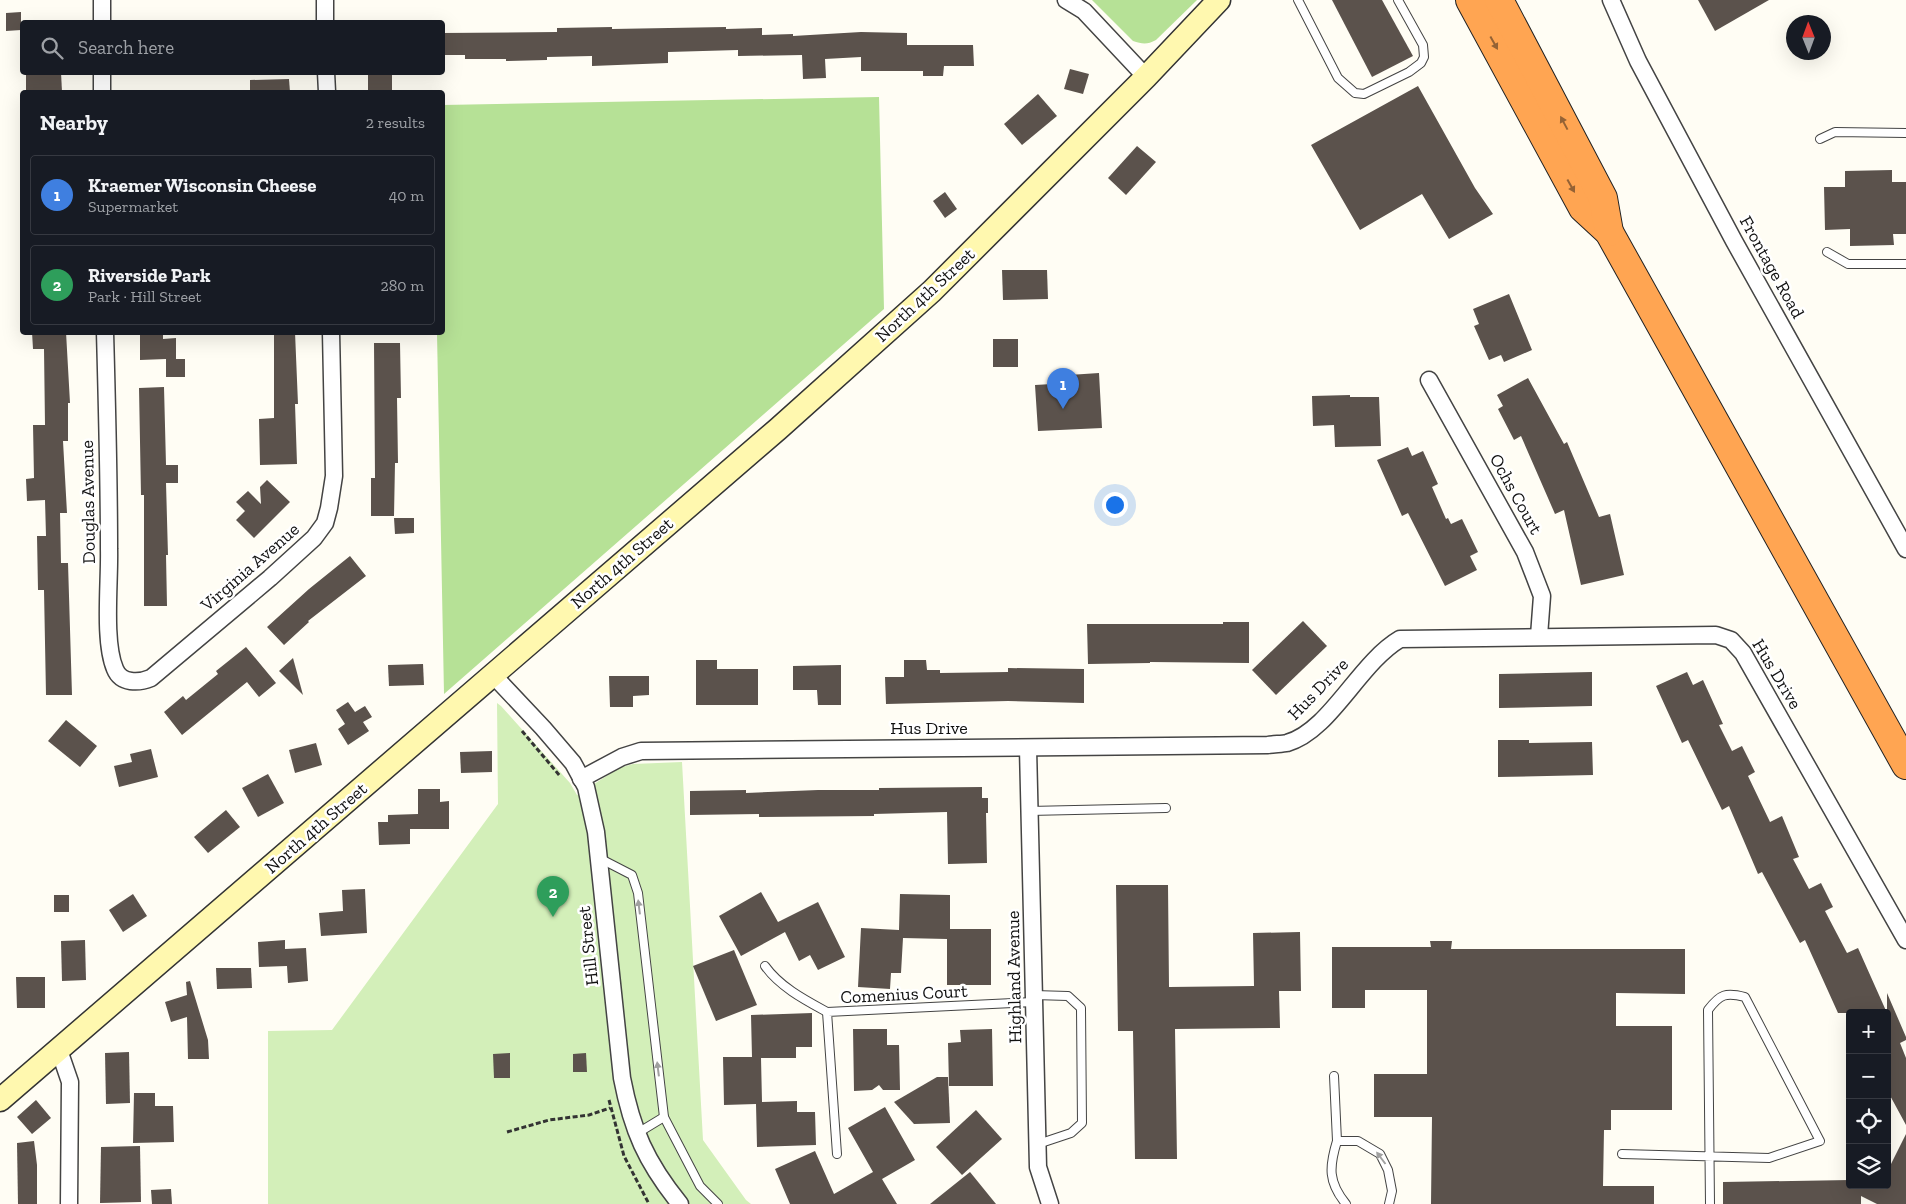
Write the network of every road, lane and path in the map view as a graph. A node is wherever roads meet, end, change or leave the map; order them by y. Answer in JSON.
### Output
{"nodes":[{"id":1,"x":102,"y":0,"type":"edge"},
{"id":2,"x":325,"y":0,"type":"edge"},
{"id":3,"x":1066,"y":0,"type":"edge"},
{"id":4,"x":1219,"y":0,"type":"edge"},
{"id":5,"x":1298,"y":0,"type":"edge"},
{"id":6,"x":1398,"y":0,"type":"edge"},
{"id":7,"x":1470,"y":0,"type":"edge"},
{"id":8,"x":1500,"y":0,"type":"edge"},
{"id":9,"x":1611,"y":0,"type":"edge"},
{"id":10,"x":102,"y":20,"type":"edge"},
{"id":11,"x":325,"y":20,"type":"edge"},
{"id":12,"x":102,"y":75,"type":"edge"},
{"id":13,"x":326,"y":75,"type":"edge"},
{"id":14,"x":1146,"y":77,"type":"junction"},
{"id":15,"x":102,"y":90,"type":"edge"},
{"id":16,"x":327,"y":90,"type":"edge"},
{"id":17,"x":1906,"y":133,"type":"edge"},
{"id":18,"x":1820,"y":139,"type":"dead end"},
{"id":19,"x":1609,"y":232,"type":"junction"},
{"id":20,"x":1826,"y":252,"type":"dead end"},
{"id":21,"x":1906,"y":264,"type":"edge"},
{"id":22,"x":105,"y":335,"type":"edge"},
{"id":23,"x":331,"y":335,"type":"edge"},
{"id":24,"x":1429,"y":380,"type":"dead end"},
{"id":25,"x":1906,"y":549,"type":"edge"},
{"id":26,"x":1539,"y":636,"type":"junction"},
{"id":27,"x":116,"y":671,"type":"joint"},
{"id":28,"x":493,"y":675,"type":"junction"},
{"id":29,"x":517,"y":726,"type":"dead end"},
{"id":30,"x":1028,"y":748,"type":"junction"},
{"id":31,"x":1906,"y":765,"type":"edge"},
{"id":32,"x":574,"y":780,"type":"junction"},
{"id":33,"x":1166,"y":808,"type":"dead end"},
{"id":34,"x":1030,"y":811,"type":"junction"},
{"id":35,"x":599,"y":858,"type":"junction"},
{"id":36,"x":1906,"y":940,"type":"edge"},
{"id":37,"x":765,"y":966,"type":"dead end"},
{"id":38,"x":1034,"y":998,"type":"junction"},
{"id":39,"x":827,"y":1012,"type":"junction"},
{"id":40,"x":59,"y":1050,"type":"junction"},
{"id":41,"x":1334,"y":1076,"type":"dead end"},
{"id":42,"x":608,"y":1096,"type":"dead end"},
{"id":43,"x":0,"y":1100,"type":"edge"},
{"id":44,"x":610,"y":1108,"type":"junction"},
{"id":45,"x":664,"y":1117,"type":"junction"},
{"id":46,"x":507,"y":1132,"type":"dead end"},
{"id":47,"x":636,"y":1134,"type":"junction"},
{"id":48,"x":1337,"y":1141,"type":"junction"},
{"id":49,"x":1038,"y":1144,"type":"junction"},
{"id":50,"x":837,"y":1154,"type":"dead end"},
{"id":51,"x":1622,"y":1154,"type":"dead end"},
{"id":52,"x":1710,"y":1157,"type":"junction"},
{"id":53,"x":69,"y":1204,"type":"edge"},
{"id":54,"x":649,"y":1204,"type":"edge"},
{"id":55,"x":680,"y":1204,"type":"edge"},
{"id":56,"x":718,"y":1204,"type":"edge"},
{"id":57,"x":1050,"y":1204,"type":"edge"},
{"id":58,"x":1346,"y":1204,"type":"edge"},
{"id":59,"x":1389,"y":1204,"type":"edge"},
{"id":60,"x":1710,"y":1204,"type":"edge"}],
"edges":[{"from":1,"to":10,"type":"street"},
{"from":2,"to":11,"type":"street"},
{"from":3,"to":14,"type":"street"},
{"from":4,"to":14,"type":"street","name":"North 4th Street"},
{"from":5,"to":6,"type":"lane"},
{"from":7,"to":19,"type":"highway","one_way":true},
{"from":19,"to":8,"type":"highway","one_way":true},
{"from":9,"to":25,"type":"street","name":"Frontage Road"},
{"from":12,"to":15,"type":"street"},
{"from":13,"to":16,"type":"street"},
{"from":14,"to":28,"type":"street","name":"North 4th Street"},
{"from":17,"to":18,"type":"lane"},
{"from":19,"to":31,"type":"highway"},
{"from":20,"to":21,"type":"lane"},
{"from":22,"to":27,"type":"street","name":"Douglas Avenue"},
{"from":23,"to":27,"type":"street","name":"Virginia Avenue"},
{"from":24,"to":26,"type":"street","name":"Ochs Court"},
{"from":26,"to":30,"type":"street","name":"Hus Drive"},
{"from":26,"to":36,"type":"street","name":"Hus Drive"},
{"from":28,"to":32,"type":"street","name":"Hill Street"},
{"from":28,"to":40,"type":"street","name":"North 4th Street"},
{"from":29,"to":32,"type":"path"},
{"from":30,"to":32,"type":"street","name":"Hus Drive"},
{"from":30,"to":34,"type":"street","name":"Highland Avenue"},
{"from":32,"to":35,"type":"street","name":"Hill Street"},
{"from":33,"to":34,"type":"lane"},
{"from":34,"to":38,"type":"street","name":"Highland Avenue"},
{"from":45,"to":35,"type":"lane","one_way":true},
{"from":35,"to":47,"type":"street","name":"Hill Street"},
{"from":37,"to":39,"type":"lane"},
{"from":38,"to":39,"type":"lane","name":"Comenius Court"},
{"from":38,"to":49,"type":"street","name":"Highland Avenue"},
{"from":38,"to":49,"type":"lane","name":"Comenius Court"},
{"from":39,"to":50,"type":"lane","name":"Comenius Court"},
{"from":40,"to":43,"type":"street","name":"North 4th Street"},
{"from":40,"to":53,"type":"street"},
{"from":41,"to":48,"type":"lane"},
{"from":42,"to":44,"type":"path"},
{"from":44,"to":46,"type":"path"},
{"from":44,"to":54,"type":"path"},
{"from":45,"to":47,"type":"lane"},
{"from":45,"to":56,"type":"lane"},
{"from":47,"to":55,"type":"street","name":"Hill Street"},
{"from":48,"to":58,"type":"lane"},
{"from":59,"to":48,"type":"lane","one_way":true},
{"from":49,"to":57,"type":"street","name":"Highland Avenue"},
{"from":51,"to":52,"type":"lane"},
{"from":52,"to":52,"type":"lane"},
{"from":52,"to":60,"type":"lane"}]}
